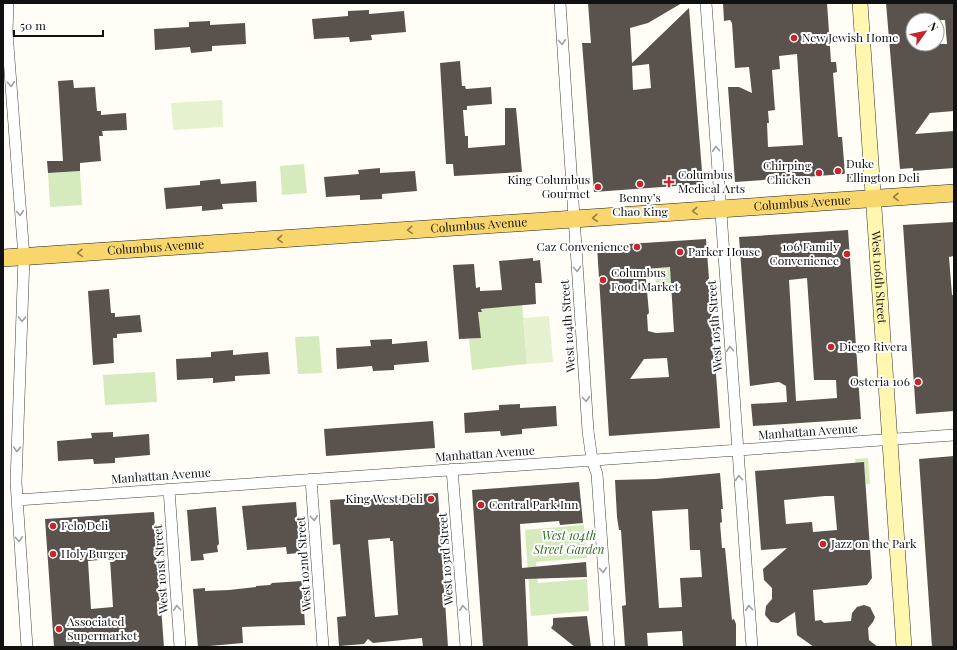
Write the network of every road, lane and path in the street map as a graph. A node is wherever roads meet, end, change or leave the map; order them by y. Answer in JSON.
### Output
{"nodes":[{"id":1,"x":8,"y":3,"type":"edge"},
{"id":2,"x":560,"y":3,"type":"edge"},
{"id":3,"x":706,"y":3,"type":"edge"},
{"id":4,"x":860,"y":3,"type":"edge"},
{"id":5,"x":954,"y":193,"type":"edge"},
{"id":6,"x":873,"y":199,"type":"junction"},
{"id":7,"x":720,"y":209,"type":"junction"},
{"id":8,"x":574,"y":219,"type":"junction"},
{"id":9,"x":24,"y":257,"type":"junction"},
{"id":10,"x":3,"y":258,"type":"edge"},
{"id":11,"x":954,"y":435,"type":"edge"},
{"id":12,"x":890,"y":439,"type":"junction"},
{"id":13,"x":737,"y":450,"type":"junction"},
{"id":14,"x":592,"y":460,"type":"junction"},
{"id":15,"x":452,"y":470,"type":"junction"},
{"id":16,"x":311,"y":479,"type":"junction"},
{"id":17,"x":169,"y":489,"type":"junction"},
{"id":18,"x":17,"y":500,"type":"junction"},
{"id":19,"x":27,"y":647,"type":"edge"},
{"id":20,"x":180,"y":647,"type":"edge"},
{"id":21,"x":323,"y":647,"type":"edge"},
{"id":22,"x":466,"y":647,"type":"edge"},
{"id":23,"x":608,"y":647,"type":"edge"},
{"id":24,"x":752,"y":647,"type":"edge"},
{"id":25,"x":904,"y":647,"type":"edge"}],
"edges":[{"from":1,"to":9,"type":"street","one_way":true},
{"from":2,"to":8,"type":"street","name":"West 104th Street","one_way":true},
{"from":7,"to":3,"type":"street","name":"West 105th Street","one_way":true},
{"from":4,"to":6,"type":"main road","name":"West 106th Street"},
{"from":5,"to":6,"type":"main road","name":"Columbus Avenue","one_way":true},
{"from":6,"to":7,"type":"main road","name":"Columbus Avenue"},
{"from":6,"to":12,"type":"main road","name":"West 106th Street"},
{"from":7,"to":8,"type":"main road","name":"Columbus Avenue","one_way":true},
{"from":13,"to":7,"type":"street","name":"West 105th Street","one_way":true},
{"from":8,"to":9,"type":"main road","name":"Columbus Avenue","one_way":true},
{"from":8,"to":14,"type":"street","name":"West 104th Street","one_way":true},
{"from":9,"to":10,"type":"main road","name":"Columbus Avenue"},
{"from":9,"to":18,"type":"street","one_way":true},
{"from":11,"to":12,"type":"street","name":"Manhattan Avenue"},
{"from":12,"to":13,"type":"street","name":"Manhattan Avenue"},
{"from":12,"to":25,"type":"main road","name":"West 106th Street"},
{"from":13,"to":14,"type":"street","name":"Manhattan Avenue"},
{"from":24,"to":13,"type":"street","name":"West 105th Street","one_way":true},
{"from":14,"to":15,"type":"street","name":"Manhattan Avenue"},
{"from":14,"to":23,"type":"street","name":"West 104th Street","one_way":true},
{"from":15,"to":16,"type":"street","name":"Manhattan Avenue"},
{"from":22,"to":15,"type":"street","name":"West 103rd Street","one_way":true},
{"from":16,"to":17,"type":"street","name":"Manhattan Avenue"},
{"from":16,"to":21,"type":"street","name":"West 102nd Street","one_way":true},
{"from":17,"to":18,"type":"street","name":"Manhattan Avenue"},
{"from":20,"to":17,"type":"street","name":"West 101st Street","one_way":true},
{"from":18,"to":19,"type":"street","one_way":true}]}
